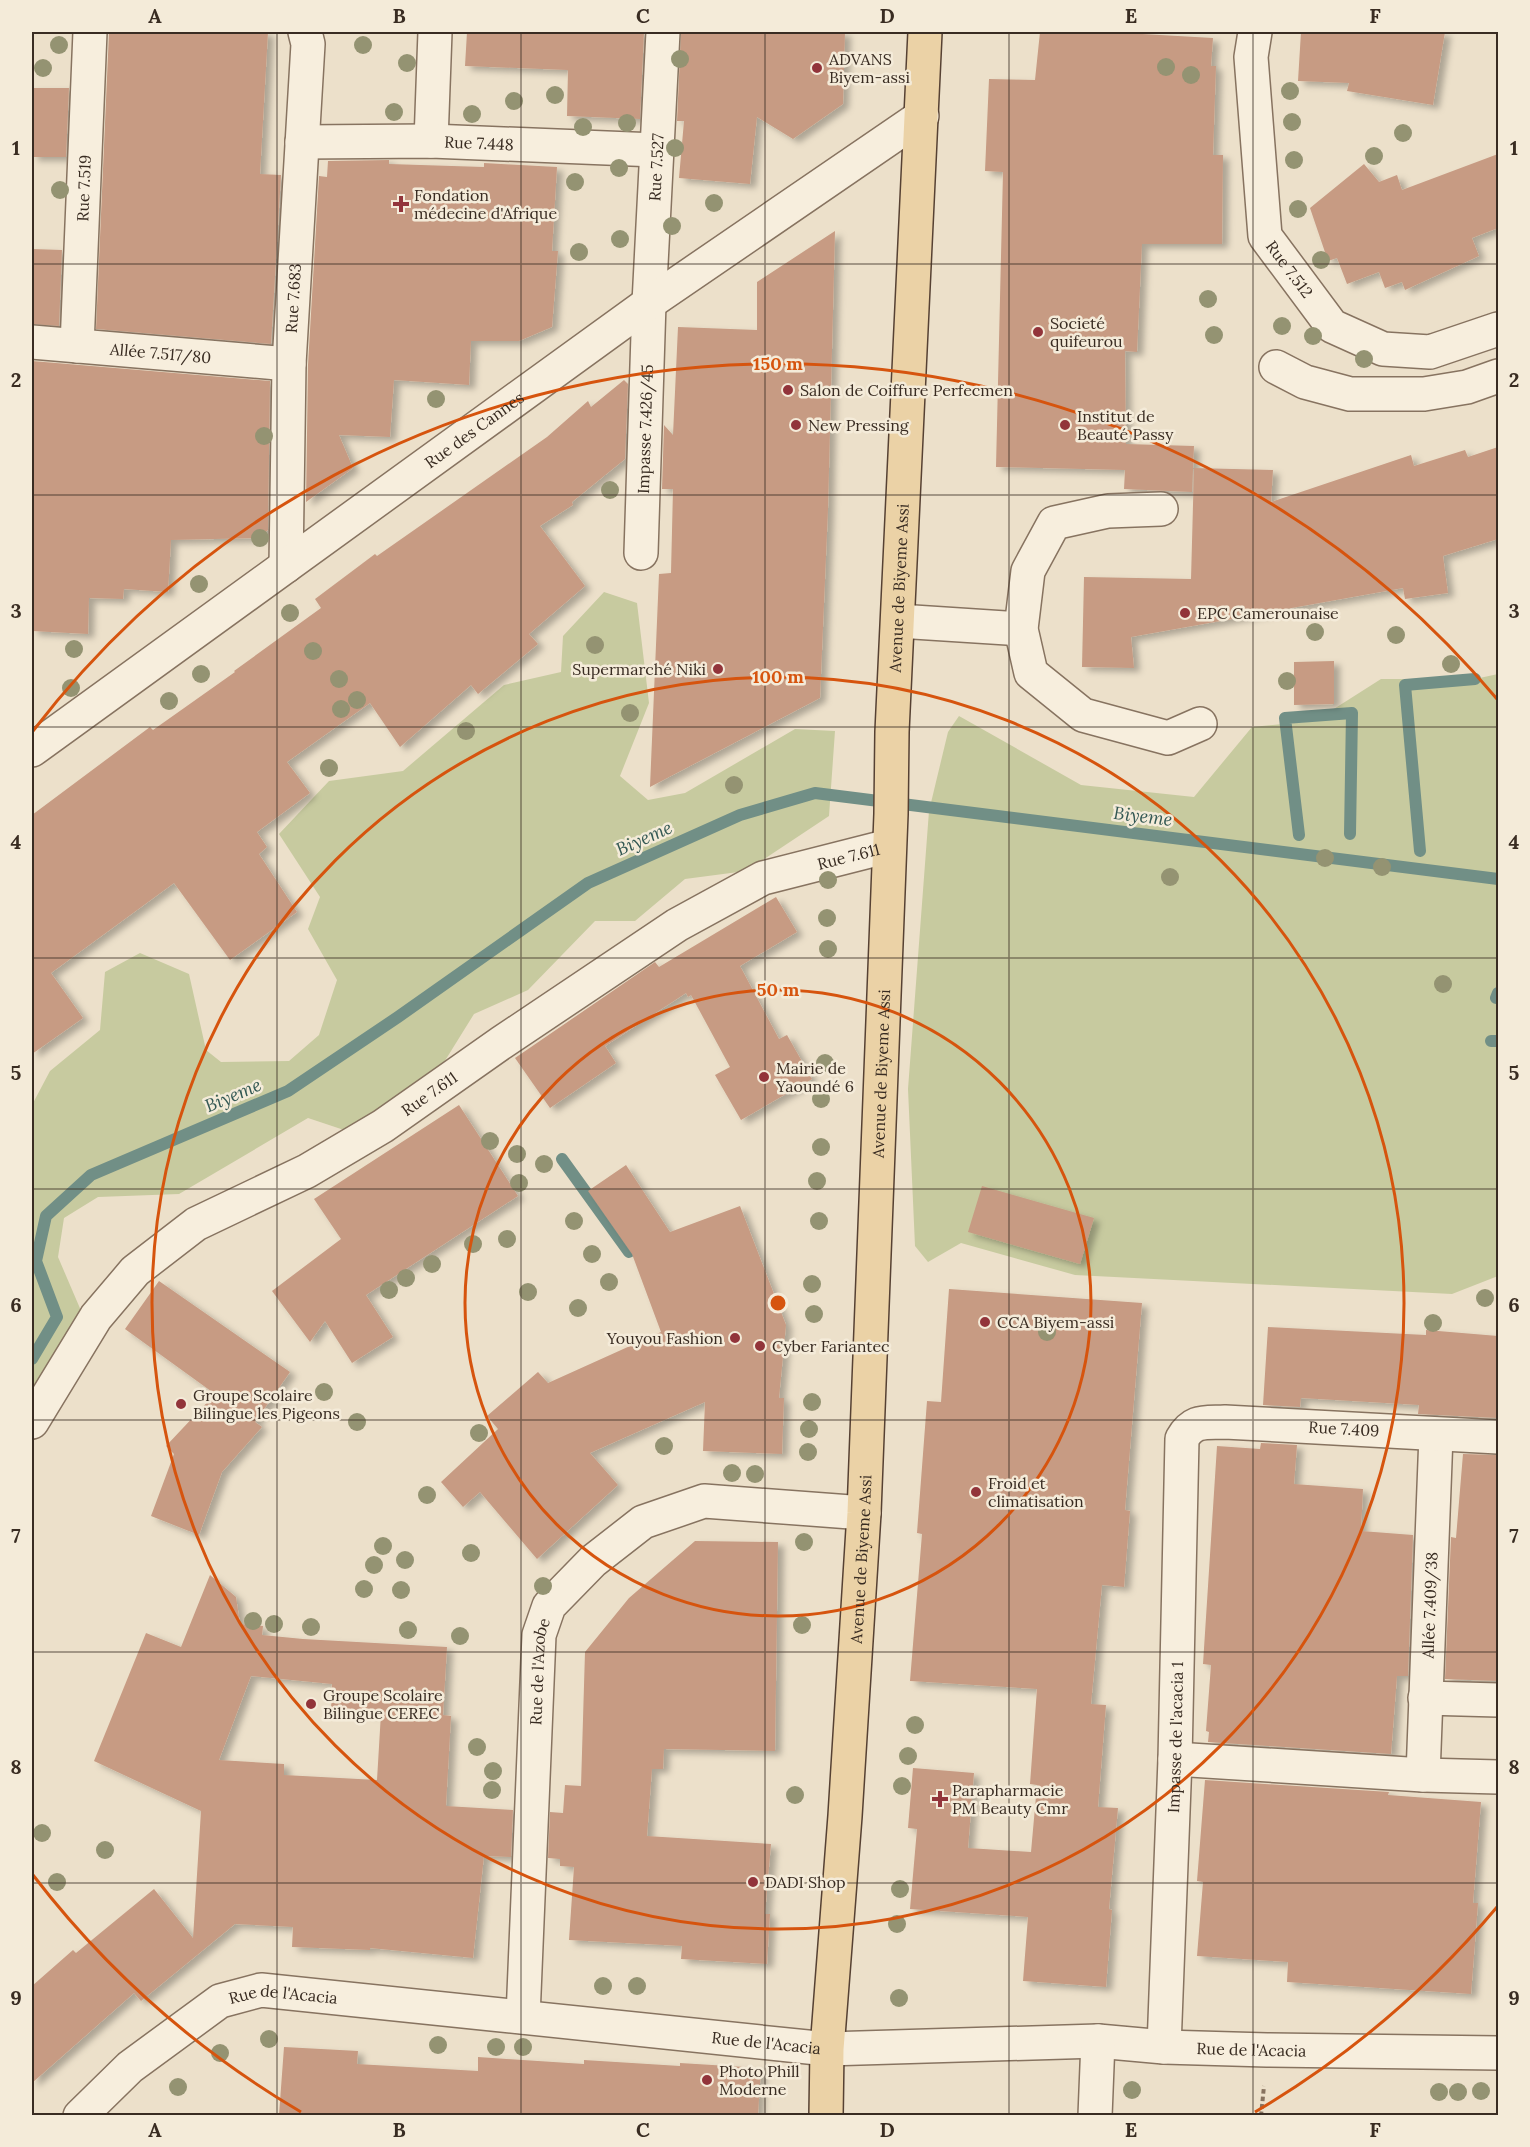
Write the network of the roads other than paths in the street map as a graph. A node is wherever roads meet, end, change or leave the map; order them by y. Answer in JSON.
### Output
{"nodes":[{"id":1,"x":90,"y":32,"type":"edge"},
{"id":2,"x":305,"y":32,"type":"edge"},
{"id":3,"x":435,"y":32,"type":"edge"},
{"id":4,"x":663,"y":32,"type":"edge"},
{"id":5,"x":926,"y":32,"type":"edge"},
{"id":6,"x":1255,"y":32,"type":"edge"},
{"id":7,"x":922,"y":116,"type":"junction"},
{"id":8,"x":431,"y":141,"type":"junction"},
{"id":9,"x":302,"y":142,"type":"junction"},
{"id":10,"x":656,"y":150,"type":"junction"},
{"id":11,"x":649,"y":303,"type":"junction"},
{"id":12,"x":1498,"y":329,"type":"edge"},
{"id":13,"x":32,"y":342,"type":"edge"},
{"id":14,"x":77,"y":346,"type":"junction"},
{"id":15,"x":289,"y":364,"type":"junction"},
{"id":16,"x":1276,"y":368,"type":"dead end"},
{"id":17,"x":1498,"y":376,"type":"edge"},
{"id":18,"x":1161,"y":509,"type":"dead end"},
{"id":19,"x":641,"y":553,"type":"dead end"},
{"id":20,"x":286,"y":566,"type":"junction"},
{"id":21,"x":898,"y":621,"type":"junction"},
{"id":22,"x":1021,"y":629,"type":"junction"},
{"id":23,"x":1200,"y":724,"type":"dead end"},
{"id":24,"x":32,"y":750,"type":"edge"},
{"id":25,"x":889,"y":846,"type":"junction"},
{"id":26,"x":32,"y":1422,"type":"edge"},
{"id":27,"x":1189,"y":1428,"type":"joint"},
{"id":28,"x":1436,"y":1435,"type":"junction"},
{"id":29,"x":1498,"y":1437,"type":"edge"},
{"id":30,"x":864,"y":1513,"type":"junction"},
{"id":31,"x":1425,"y":1698,"type":"junction"},
{"id":32,"x":1498,"y":1700,"type":"edge"},
{"id":33,"x":1175,"y":1759,"type":"junction"},
{"id":34,"x":1423,"y":1776,"type":"junction"},
{"id":35,"x":1498,"y":1777,"type":"edge"},
{"id":36,"x":523,"y":2017,"type":"junction"},
{"id":37,"x":1098,"y":2041,"type":"junction"},
{"id":38,"x":1164,"y":2047,"type":"junction"},
{"id":39,"x":827,"y":2049,"type":"junction"},
{"id":40,"x":1498,"y":2052,"type":"edge"},
{"id":41,"x":80,"y":2115,"type":"edge"},
{"id":42,"x":826,"y":2115,"type":"edge"},
{"id":43,"x":1095,"y":2115,"type":"edge"}],
"edges":[{"from":1,"to":14,"type":"street","name":"Rue 7.519"},
{"from":2,"to":9,"type":"street","name":"Rue 7.683"},
{"from":3,"to":8,"type":"street"},
{"from":4,"to":10,"type":"street","name":"Rue 7.527"},
{"from":5,"to":7,"type":"main road","name":"Avenue de Biyeme Assi"},
{"from":6,"to":12,"type":"street","name":"Rue 7.512"},
{"from":7,"to":11,"type":"street","name":"Rue des Cannes"},
{"from":7,"to":21,"type":"main road","name":"Avenue de Biyeme Assi"},
{"from":8,"to":9,"type":"street","name":"Rue 7.448"},
{"from":8,"to":10,"type":"street","name":"Rue 7.448"},
{"from":9,"to":15,"type":"street","name":"Rue 7.683"},
{"from":10,"to":11,"type":"street","name":"Rue 7.527"},
{"from":11,"to":19,"type":"street","name":"Impasse 7.426/45"},
{"from":11,"to":20,"type":"street","name":"Rue des Cannes"},
{"from":13,"to":14,"type":"street","name":"Allée 7.517/80"},
{"from":14,"to":15,"type":"street","name":"Allée 7.517/80"},
{"from":15,"to":20,"type":"street","name":"Rue 7.683"},
{"from":16,"to":17,"type":"street"},
{"from":18,"to":22,"type":"street"},
{"from":20,"to":24,"type":"street","name":"Rue des Cannes"},
{"from":21,"to":22,"type":"street"},
{"from":21,"to":25,"type":"main road","name":"Avenue de Biyeme Assi"},
{"from":22,"to":23,"type":"street"},
{"from":25,"to":26,"type":"street","name":"Rue 7.611"},
{"from":25,"to":30,"type":"main road","name":"Avenue de Biyeme Assi"},
{"from":27,"to":28,"type":"street","name":"Rue 7.409"},
{"from":27,"to":33,"type":"street","name":"Impasse de l'acacia 1"},
{"from":28,"to":29,"type":"street","name":"Rue 7.409"},
{"from":28,"to":31,"type":"street","name":"Allée 7.409/38"},
{"from":30,"to":36,"type":"street","name":"Rue de l'Azobe"},
{"from":30,"to":39,"type":"main road","name":"Avenue de Biyeme Assi"},
{"from":31,"to":32,"type":"street"},
{"from":31,"to":34,"type":"street","name":"Allée 7.409/38"},
{"from":33,"to":34,"type":"street"},
{"from":33,"to":38,"type":"street","name":"Impasse de l'acacia 1"},
{"from":34,"to":35,"type":"street"},
{"from":36,"to":39,"type":"street","name":"Rue de l'Acacia"},
{"from":36,"to":41,"type":"street","name":"Rue de l'Acacia"},
{"from":37,"to":38,"type":"street","name":"Rue de l'Acacia"},
{"from":37,"to":39,"type":"street","name":"Rue de l'Acacia"},
{"from":37,"to":43,"type":"street"},
{"from":38,"to":40,"type":"street","name":"Rue de l'Acacia"},
{"from":39,"to":42,"type":"main road","name":"Avenue de Biyeme Assi"}]}
